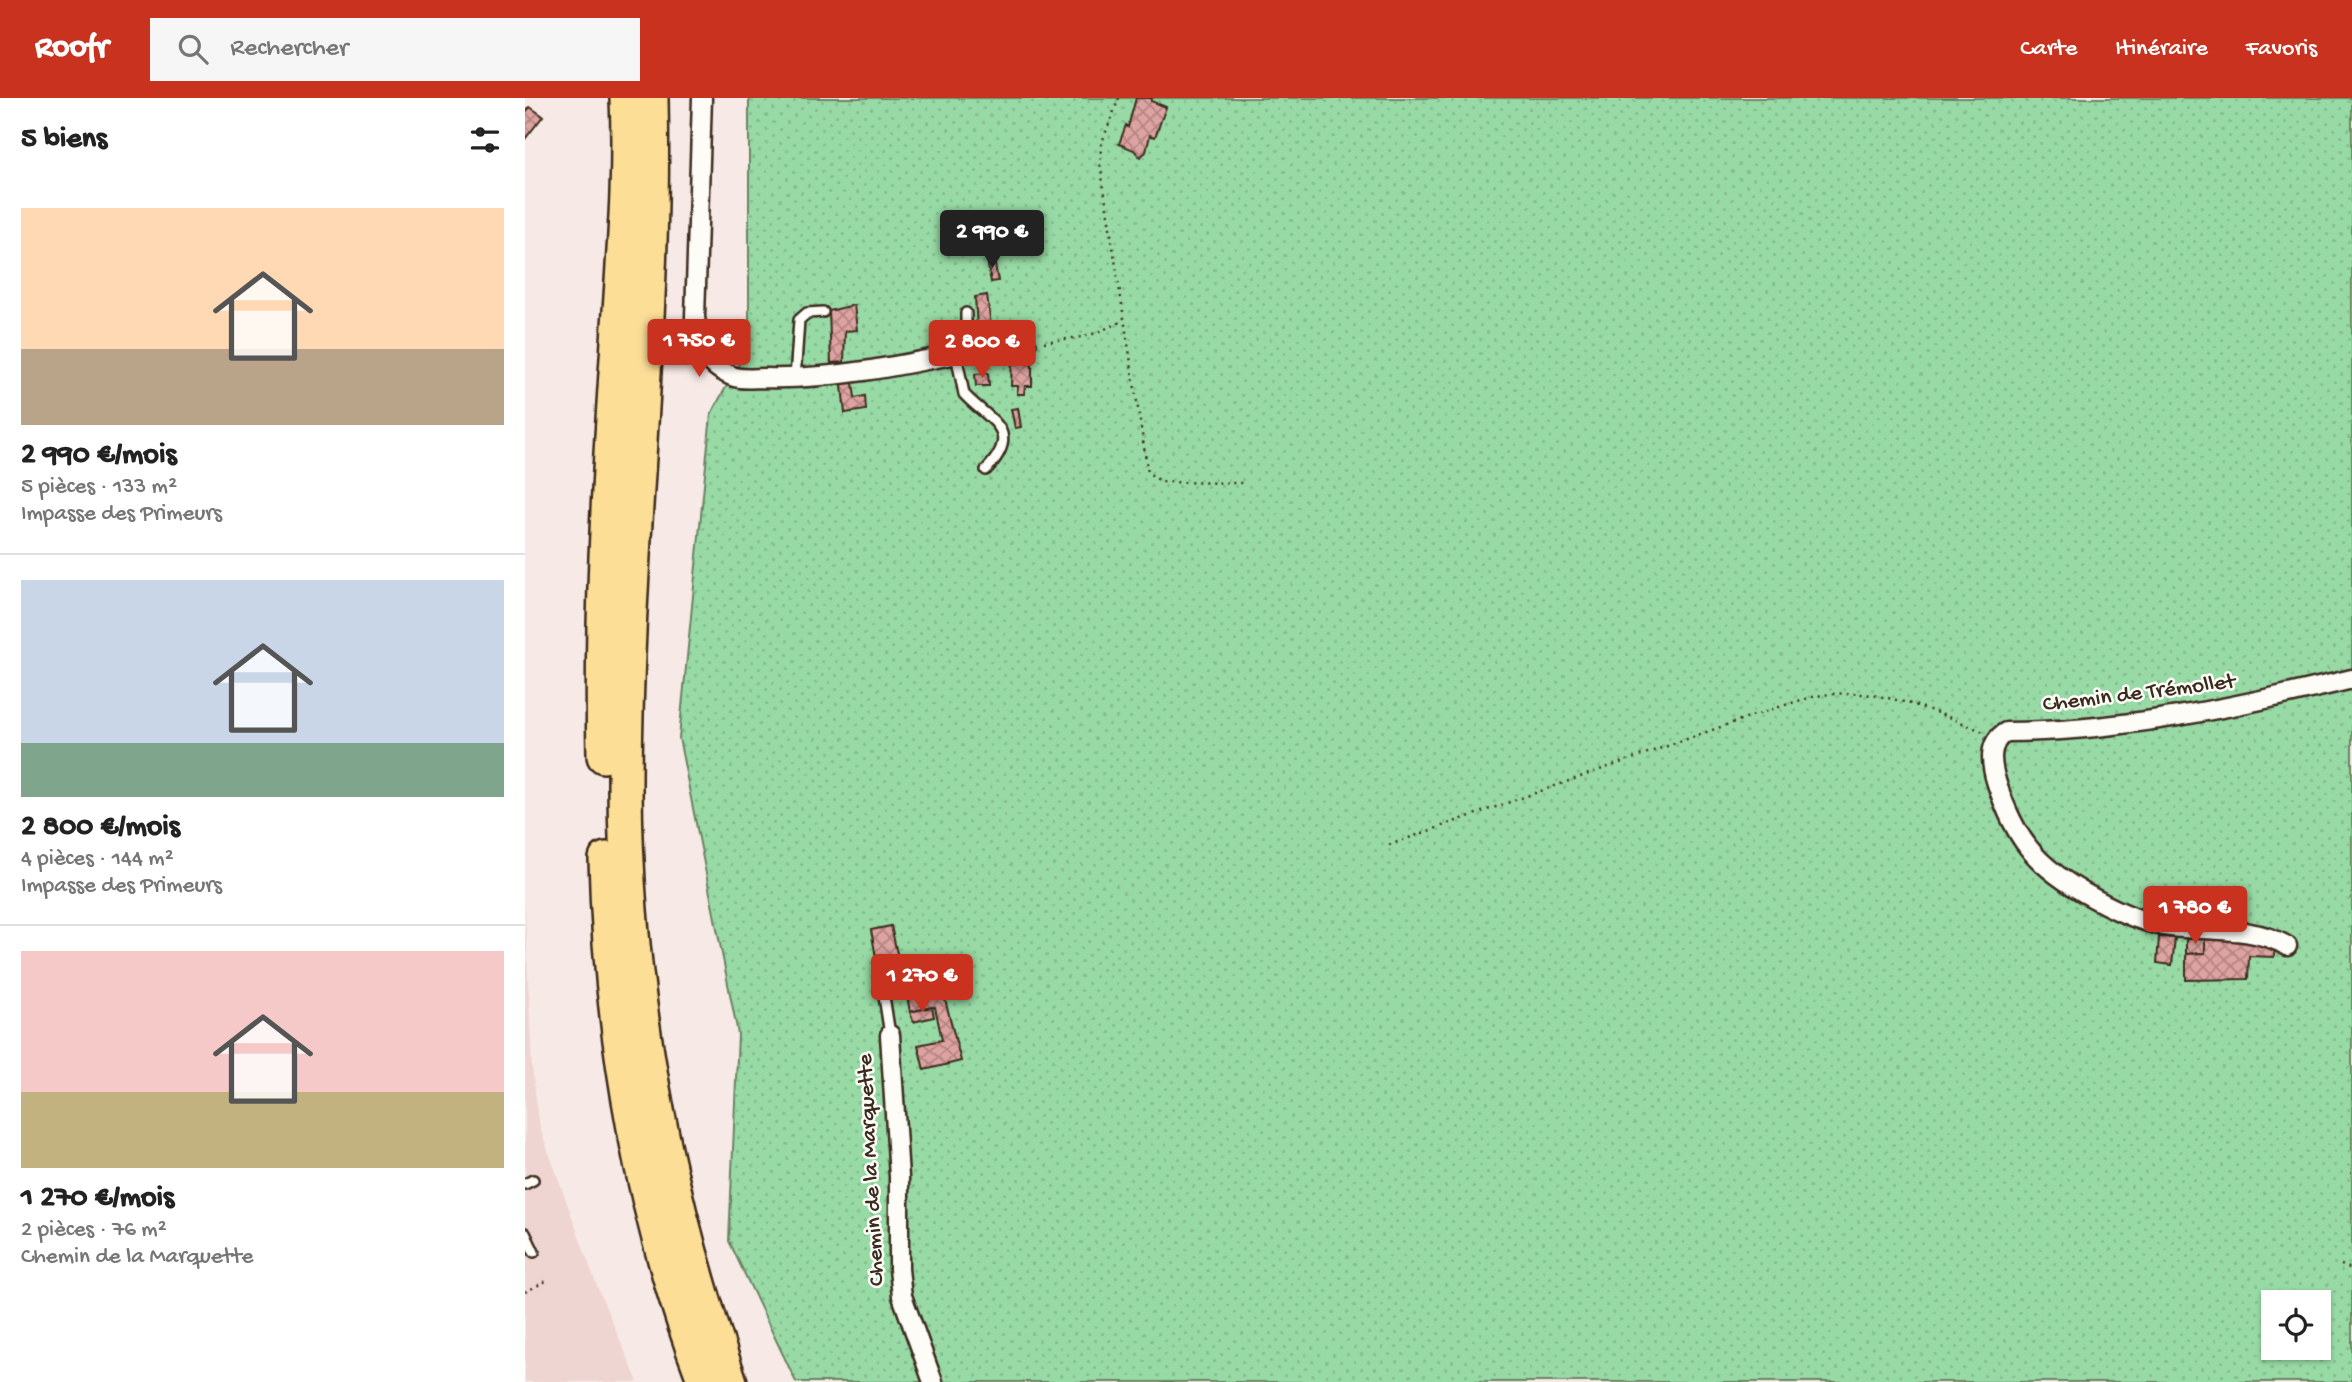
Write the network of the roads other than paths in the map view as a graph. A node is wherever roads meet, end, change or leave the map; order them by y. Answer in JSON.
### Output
{"nodes":[{"id":1,"x":627,"y":98,"type":"edge"},
{"id":2,"x":651,"y":98,"type":"edge"},
{"id":3,"x":702,"y":98,"type":"edge"},
{"id":4,"x":823,"y":312,"type":"dead end"},
{"id":5,"x":966,"y":313,"type":"dead end"},
{"id":6,"x":1031,"y":344,"type":"road end"},
{"id":7,"x":966,"y":352,"type":"junction"},
{"id":8,"x":795,"y":379,"type":"junction"},
{"id":9,"x":986,"y":470,"type":"dead end"},
{"id":10,"x":2352,"y":680,"type":"edge"},
{"id":11,"x":2287,"y":946,"type":"dead end"},
{"id":12,"x":880,"y":970,"type":"dead end"},
{"id":13,"x":890,"y":1035,"type":"joint"},
{"id":14,"x":525,"y":1233,"type":"edge"},
{"id":15,"x":534,"y":1252,"type":"dead end"},
{"id":16,"x":705,"y":1382,"type":"edge"},
{"id":17,"x":730,"y":1382,"type":"edge"},
{"id":18,"x":933,"y":1382,"type":"edge"}],
"edges":[{"from":1,"to":16,"type":"highway"},
{"from":2,"to":17,"type":"highway"},
{"from":3,"to":8,"type":"street"},
{"from":4,"to":8,"type":"lane"},
{"from":5,"to":7,"type":"lane"},
{"from":6,"to":7,"type":"lane"},
{"from":7,"to":8,"type":"street"},
{"from":7,"to":9,"type":"lane"},
{"from":10,"to":11,"type":"street","name":"Chemin de Trémollet"},
{"from":12,"to":13,"type":"lane"},
{"from":13,"to":18,"type":"street","name":"Chemin de la Marquette"},
{"from":14,"to":15,"type":"lane"}]}
